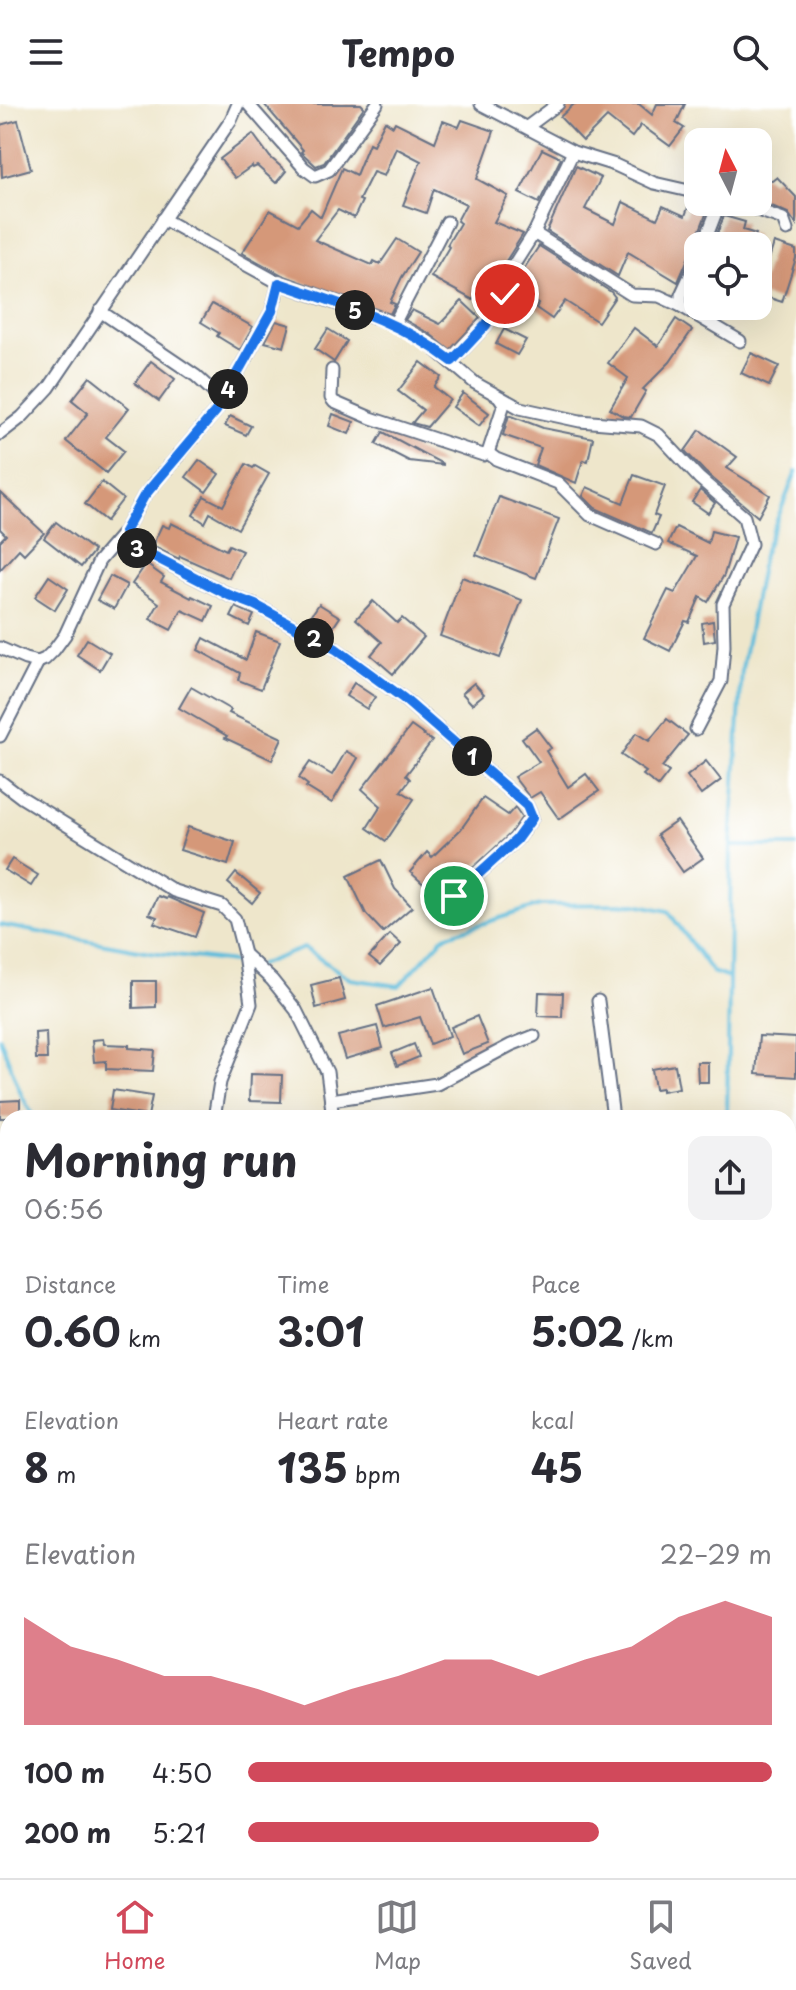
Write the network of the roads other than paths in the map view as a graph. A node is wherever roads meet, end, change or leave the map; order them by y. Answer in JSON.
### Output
{"nodes":[{"id":1,"x":248,"y":104,"type":"edge"},
{"id":2,"x":377,"y":104,"type":"edge"},
{"id":3,"x":481,"y":104,"type":"edge"},
{"id":4,"x":558,"y":104,"type":"edge"},
{"id":5,"x":236,"y":109,"type":"edge"},
{"id":6,"x":259,"y":117,"type":"junction"},
{"id":7,"x":527,"y":127,"type":"junction"},
{"id":8,"x":573,"y":152,"type":"junction"},
{"id":9,"x":684,"y":190,"type":"edge"},
{"id":10,"x":772,"y":215,"type":"edge"},
{"id":11,"x":163,"y":219,"type":"junction"},
{"id":12,"x":447,"y":222,"type":"dead end"},
{"id":13,"x":787,"y":230,"type":"dead end"},
{"id":14,"x":534,"y":233,"type":"junction"},
{"id":15,"x":279,"y":283,"type":"junction"},
{"id":16,"x":684,"y":288,"type":"edge"},
{"id":17,"x":681,"y":306,"type":"junction"},
{"id":18,"x":100,"y":311,"type":"junction"},
{"id":19,"x":394,"y":324,"type":"junction"},
{"id":20,"x":740,"y":341,"type":"dead end"},
{"id":21,"x":452,"y":361,"type":"junction"},
{"id":22,"x":332,"y":370,"type":"dead end"},
{"id":23,"x":500,"y":397,"type":"junction"},
{"id":24,"x":221,"y":399,"type":"junction"},
{"id":25,"x":0,"y":434,"type":"edge"},
{"id":26,"x":488,"y":453,"type":"junction"},
{"id":27,"x":124,"y":532,"type":"junction"},
{"id":28,"x":656,"y":544,"type":"dead end"},
{"id":29,"x":0,"y":648,"type":"edge"},
{"id":30,"x":38,"y":662,"type":"junction"},
{"id":31,"x":696,"y":729,"type":"dead end"},
{"id":32,"x":0,"y":736,"type":"edge"},
{"id":33,"x":0,"y":781,"type":"edge"},
{"id":34,"x":454,"y":896,"type":"dead end"},
{"id":35,"x":244,"y":954,"type":"junction"},
{"id":36,"x":598,"y":1001,"type":"dead end"},
{"id":37,"x":534,"y":1036,"type":"dead end"},
{"id":38,"x":331,"y":1100,"type":"junction"},
{"id":39,"x":215,"y":1110,"type":"edge"},
{"id":40,"x":332,"y":1110,"type":"edge"},
{"id":41,"x":612,"y":1110,"type":"edge"}],
"edges":[{"from":1,"to":6,"type":"street"},
{"from":2,"to":6,"type":"street"},
{"from":3,"to":7,"type":"street"},
{"from":4,"to":7,"type":"street"},
{"from":5,"to":6,"type":"street"},
{"from":5,"to":11,"type":"street"},
{"from":7,"to":8,"type":"street"},
{"from":8,"to":9,"type":"street"},
{"from":8,"to":14,"type":"street"},
{"from":10,"to":13,"type":"street"},
{"from":11,"to":15,"type":"street"},
{"from":11,"to":18,"type":"street"},
{"from":12,"to":19,"type":"street"},
{"from":14,"to":17,"type":"street"},
{"from":14,"to":21,"type":"street"},
{"from":15,"to":19,"type":"street"},
{"from":15,"to":24,"type":"street"},
{"from":16,"to":17,"type":"street"},
{"from":17,"to":20,"type":"street"},
{"from":18,"to":24,"type":"street"},
{"from":18,"to":25,"type":"street"},
{"from":19,"to":21,"type":"street"},
{"from":21,"to":23,"type":"street"},
{"from":22,"to":26,"type":"street"},
{"from":23,"to":26,"type":"street"},
{"from":23,"to":31,"type":"street"},
{"from":24,"to":27,"type":"street"},
{"from":26,"to":28,"type":"street"},
{"from":27,"to":30,"type":"street"},
{"from":27,"to":34,"type":"street"},
{"from":29,"to":30,"type":"street"},
{"from":30,"to":32,"type":"street"},
{"from":33,"to":35,"type":"street"},
{"from":35,"to":38,"type":"street"},
{"from":35,"to":39,"type":"street"},
{"from":36,"to":41,"type":"street"},
{"from":37,"to":38,"type":"street"},
{"from":38,"to":40,"type":"street"}]}
